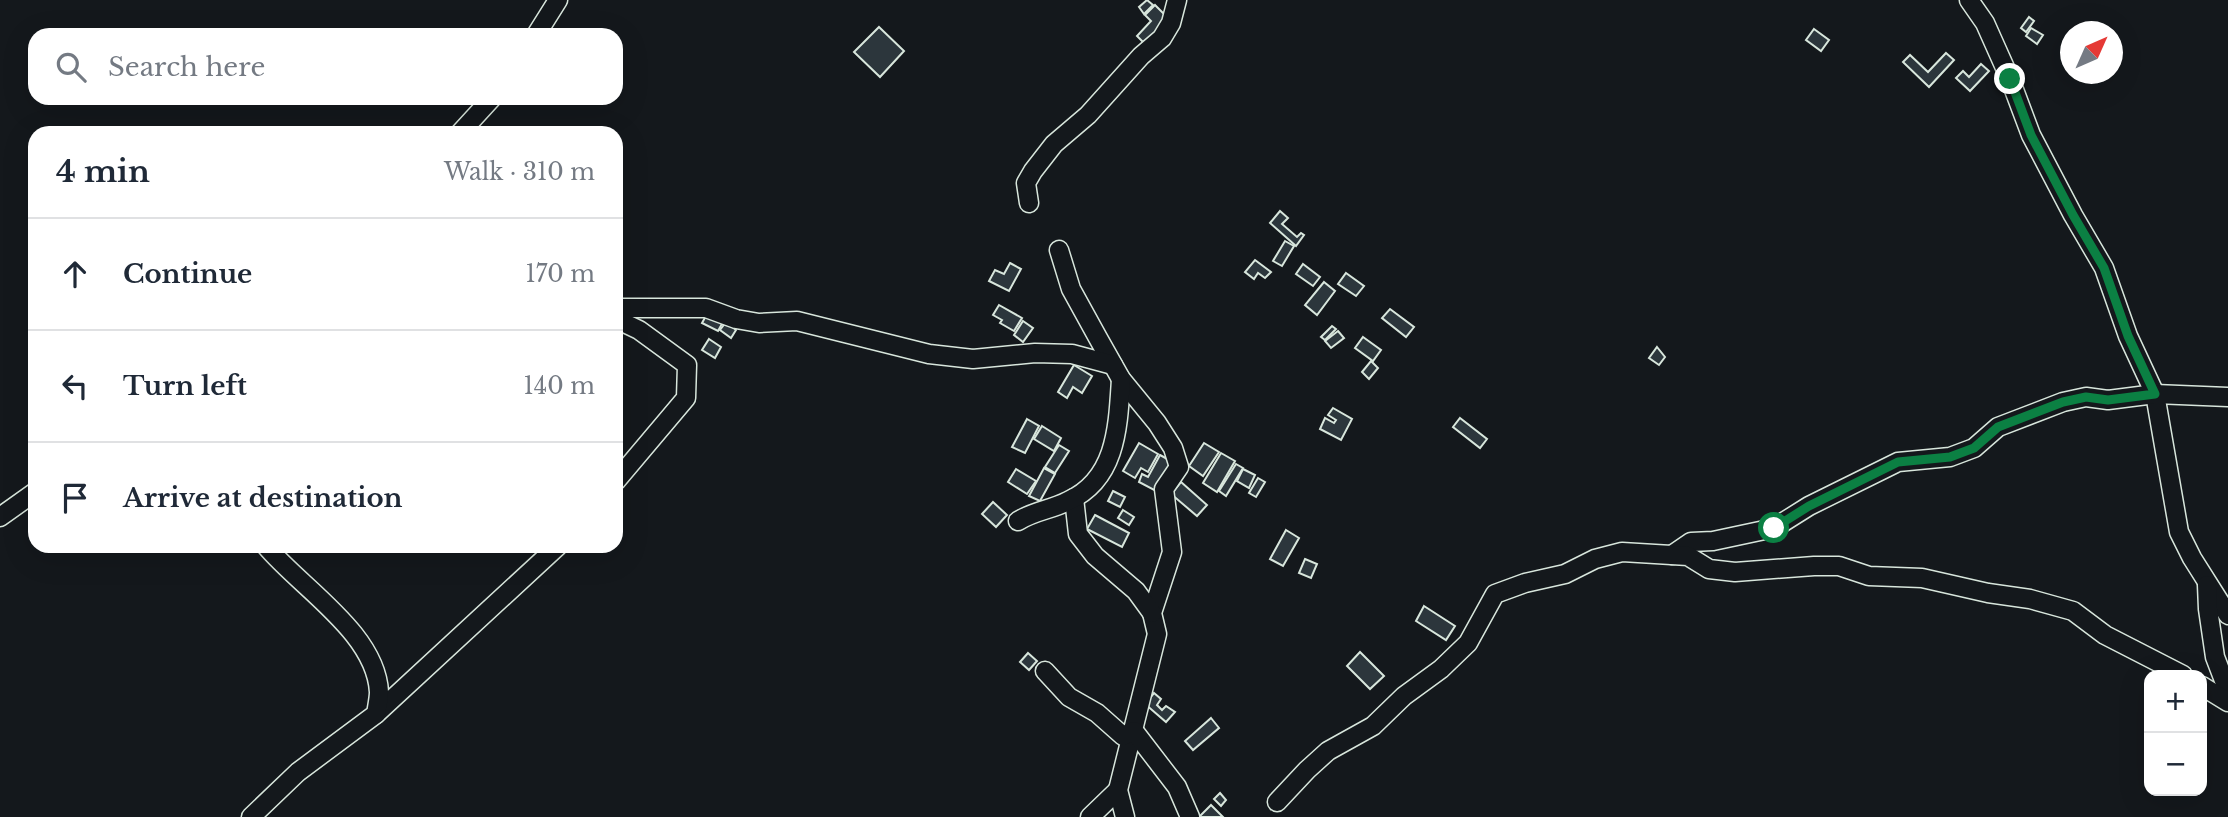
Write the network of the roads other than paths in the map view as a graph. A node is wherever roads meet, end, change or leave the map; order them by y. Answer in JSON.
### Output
{"nodes":[{"id":1,"x":558,"y":0,"type":"edge"},
{"id":2,"x":1177,"y":0,"type":"edge"},
{"id":3,"x":1969,"y":0,"type":"edge"},
{"id":4,"x":540,"y":28,"type":"edge"},
{"id":5,"x":486,"y":105,"type":"edge"},
{"id":6,"x":466,"y":126,"type":"edge"},
{"id":7,"x":1029,"y":203,"type":"dead end"},
{"id":8,"x":1059,"y":250,"type":"dead end"},
{"id":9,"x":623,"y":307,"type":"edge"},
{"id":10,"x":623,"y":322,"type":"edge"},
{"id":11,"x":1117,"y":372,"type":"junction"},
{"id":12,"x":2155,"y":394,"type":"junction"},
{"id":13,"x":2228,"y":397,"type":"edge"},
{"id":14,"x":623,"y":473,"type":"edge"},
{"id":15,"x":28,"y":497,"type":"edge"},
{"id":16,"x":1074,"y":498,"type":"junction"},
{"id":17,"x":0,"y":517,"type":"edge"},
{"id":18,"x":1018,"y":521,"type":"dead end"},
{"id":19,"x":273,"y":553,"type":"edge"},
{"id":20,"x":550,"y":553,"type":"edge"},
{"id":21,"x":1672,"y":555,"type":"junction"},
{"id":22,"x":2207,"y":581,"type":"junction"},
{"id":23,"x":1152,"y":613,"type":"junction"},
{"id":24,"x":2228,"y":615,"type":"edge"},
{"id":25,"x":2173,"y":670,"type":"edge"},
{"id":26,"x":1045,"y":671,"type":"dead end"},
{"id":27,"x":2207,"y":689,"type":"edge"},
{"id":28,"x":2228,"y":691,"type":"edge"},
{"id":29,"x":2228,"y":702,"type":"edge"},
{"id":30,"x":376,"y":713,"type":"junction"},
{"id":31,"x":1134,"y":732,"type":"junction"},
{"id":32,"x":1118,"y":790,"type":"junction"},
{"id":33,"x":1277,"y":802,"type":"dead end"},
{"id":34,"x":251,"y":817,"type":"edge"},
{"id":35,"x":1090,"y":817,"type":"edge"},
{"id":36,"x":1125,"y":817,"type":"edge"},
{"id":37,"x":1190,"y":817,"type":"edge"}],
"edges":[{"from":1,"to":4,"type":"street"},
{"from":2,"to":7,"type":"street"},
{"from":3,"to":12,"type":"street"},
{"from":5,"to":6,"type":"street"},
{"from":8,"to":11,"type":"street"},
{"from":9,"to":11,"type":"street"},
{"from":10,"to":14,"type":"street"},
{"from":11,"to":16,"type":"street"},
{"from":11,"to":23,"type":"street"},
{"from":12,"to":13,"type":"street"},
{"from":12,"to":21,"type":"street"},
{"from":12,"to":22,"type":"street"},
{"from":15,"to":17,"type":"street"},
{"from":16,"to":18,"type":"street"},
{"from":16,"to":23,"type":"street"},
{"from":19,"to":30,"type":"street"},
{"from":20,"to":30,"type":"street"},
{"from":21,"to":25,"type":"street"},
{"from":21,"to":33,"type":"street"},
{"from":22,"to":24,"type":"street"},
{"from":22,"to":28,"type":"street"},
{"from":23,"to":31,"type":"street"},
{"from":26,"to":31,"type":"street"},
{"from":27,"to":29,"type":"street"},
{"from":30,"to":34,"type":"street"},
{"from":31,"to":32,"type":"street"},
{"from":31,"to":37,"type":"street"},
{"from":32,"to":35,"type":"street"},
{"from":32,"to":36,"type":"street"}]}
